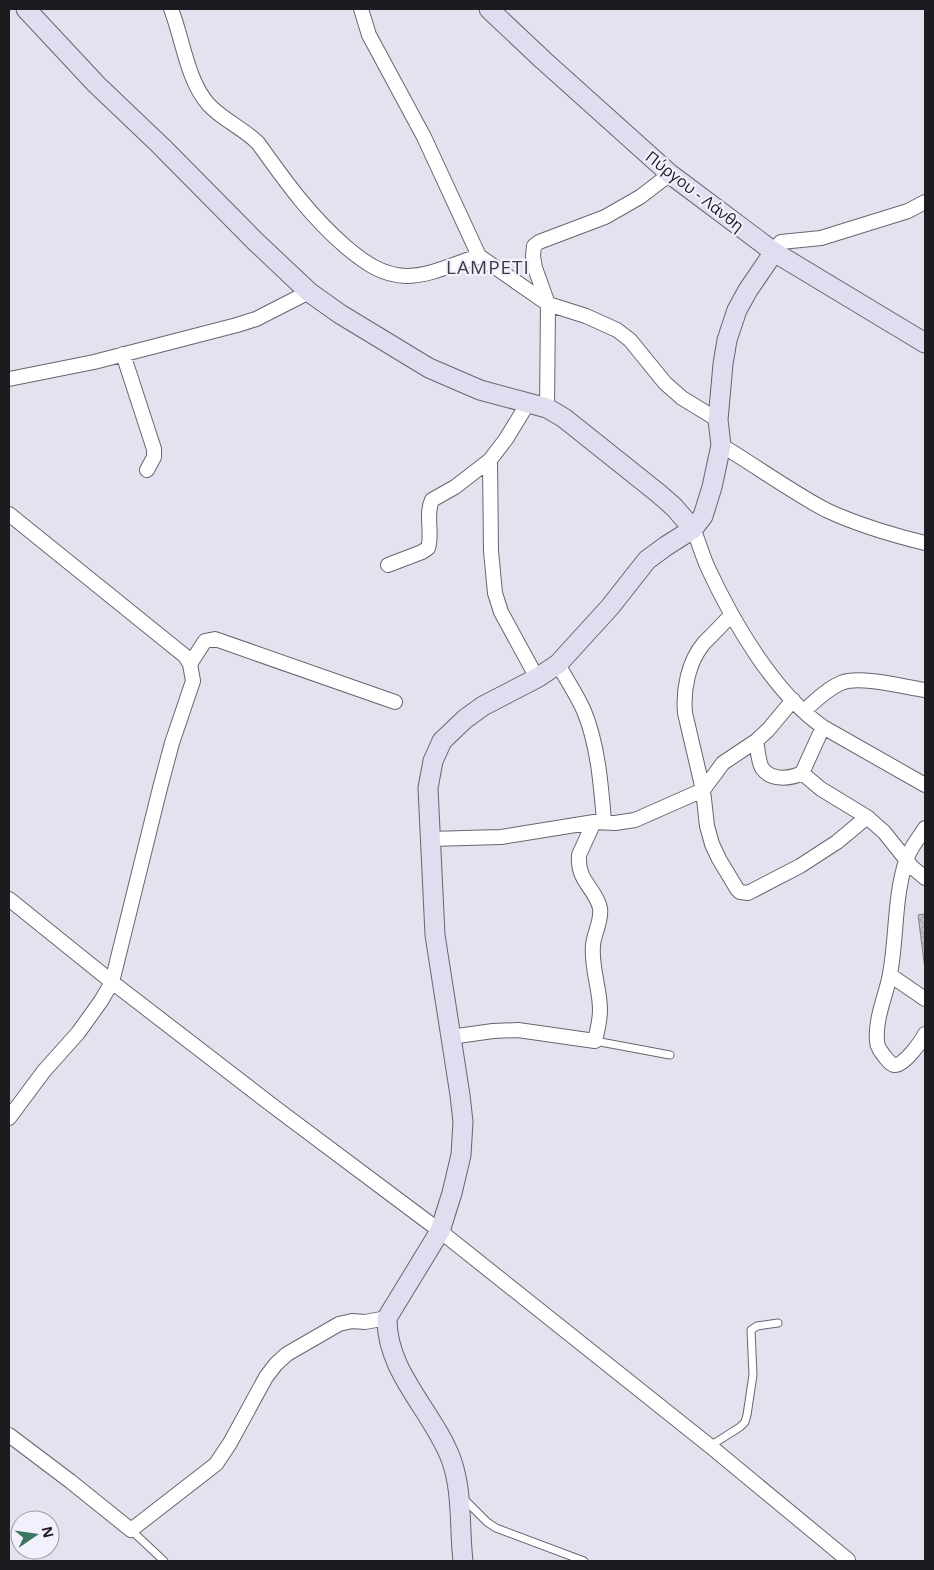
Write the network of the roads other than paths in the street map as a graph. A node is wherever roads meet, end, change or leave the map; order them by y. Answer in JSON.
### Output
{"nodes":[{"id":1,"x":26,"y":9,"type":"edge"},
{"id":2,"x":171,"y":9,"type":"edge"},
{"id":3,"x":361,"y":9,"type":"edge"},
{"id":4,"x":489,"y":9,"type":"edge"},
{"id":5,"x":670,"y":174,"type":"junction"},
{"id":6,"x":925,"y":202,"type":"edge"},
{"id":7,"x":774,"y":252,"type":"junction"},
{"id":8,"x":479,"y":256,"type":"junction"},
{"id":9,"x":309,"y":292,"type":"junction"},
{"id":10,"x":548,"y":304,"type":"junction"},
{"id":11,"x":925,"y":343,"type":"edge"},
{"id":12,"x":123,"y":354,"type":"junction"},
{"id":13,"x":9,"y":379,"type":"edge"},
{"id":14,"x":528,"y":403,"type":"junction"},
{"id":15,"x":547,"y":408,"type":"junction"},
{"id":16,"x":718,"y":420,"type":"junction"},
{"id":17,"x":721,"y":445,"type":"junction"},
{"id":18,"x":490,"y":460,"type":"junction"},
{"id":19,"x":147,"y":470,"type":"dead end"},
{"id":20,"x":9,"y":514,"type":"edge"},
{"id":21,"x":693,"y":529,"type":"junction"},
{"id":22,"x":925,"y":543,"type":"edge"},
{"id":23,"x":388,"y":565,"type":"dead end"},
{"id":24,"x":732,"y":616,"type":"junction"},
{"id":25,"x":190,"y":664,"type":"junction"},
{"id":26,"x":558,"y":664,"type":"junction"},
{"id":27,"x":537,"y":678,"type":"junction"},
{"id":28,"x":925,"y":690,"type":"edge"},
{"id":29,"x":793,"y":700,"type":"junction"},
{"id":30,"x":395,"y":702,"type":"dead end"},
{"id":31,"x":804,"y":711,"type":"junction"},
{"id":32,"x":823,"y":727,"type":"junction"},
{"id":33,"x":756,"y":741,"type":"junction"},
{"id":34,"x":802,"y":773,"type":"junction"},
{"id":35,"x":925,"y":785,"type":"edge"},
{"id":36,"x":702,"y":790,"type":"junction"},
{"id":37,"x":867,"y":817,"type":"junction"},
{"id":38,"x":599,"y":822,"type":"junction"},
{"id":39,"x":925,"y":828,"type":"edge"},
{"id":40,"x":430,"y":839,"type":"junction"},
{"id":41,"x":920,"y":846,"type":"edge"},
{"id":42,"x":906,"y":859,"type":"junction"},
{"id":43,"x":925,"y":878,"type":"edge"},
{"id":44,"x":9,"y":899,"type":"edge"},
{"id":45,"x":890,"y":975,"type":"junction"},
{"id":46,"x":112,"y":982,"type":"junction"},
{"id":47,"x":925,"y":998,"type":"edge"},
{"id":48,"x":925,"y":1034,"type":"edge"},
{"id":49,"x":450,"y":1038,"type":"junction"},
{"id":50,"x":595,"y":1041,"type":"junction"},
{"id":51,"x":670,"y":1055,"type":"dead end"},
{"id":52,"x":9,"y":1118,"type":"edge"},
{"id":53,"x":440,"y":1232,"type":"junction"},
{"id":54,"x":387,"y":1318,"type":"junction"},
{"id":55,"x":778,"y":1323,"type":"dead end"},
{"id":56,"x":9,"y":1435,"type":"edge"},
{"id":57,"x":710,"y":1446,"type":"junction"},
{"id":58,"x":458,"y":1493,"type":"junction"},
{"id":59,"x":131,"y":1530,"type":"junction"},
{"id":60,"x":848,"y":1560,"type":"edge"},
{"id":61,"x":164,"y":1561,"type":"edge"},
{"id":62,"x":463,"y":1561,"type":"edge"},
{"id":63,"x":584,"y":1561,"type":"edge"}],
"edges":[{"from":1,"to":9,"type":"street"},
{"from":2,"to":8,"type":"street"},
{"from":3,"to":8,"type":"street"},
{"from":4,"to":5,"type":"street","name":"Πύργου - Λάνθη"},
{"from":5,"to":7,"type":"street","name":"Πύργου - Λάνθη"},
{"from":5,"to":10,"type":"street"},
{"from":6,"to":7,"type":"street"},
{"from":7,"to":11,"type":"street","name":"Πύργου - Λάνθη"},
{"from":7,"to":16,"type":"street"},
{"from":8,"to":10,"type":"street"},
{"from":9,"to":12,"type":"street"},
{"from":9,"to":14,"type":"street"},
{"from":10,"to":15,"type":"street"},
{"from":10,"to":16,"type":"street"},
{"from":12,"to":13,"type":"street"},
{"from":12,"to":19,"type":"street"},
{"from":14,"to":15,"type":"street"},
{"from":14,"to":18,"type":"street"},
{"from":15,"to":21,"type":"street"},
{"from":16,"to":17,"type":"street"},
{"from":17,"to":21,"type":"street"},
{"from":17,"to":22,"type":"street"},
{"from":18,"to":23,"type":"street"},
{"from":18,"to":27,"type":"street"},
{"from":20,"to":25,"type":"street"},
{"from":21,"to":24,"type":"street"},
{"from":21,"to":26,"type":"street"},
{"from":24,"to":29,"type":"street"},
{"from":24,"to":36,"type":"street"},
{"from":25,"to":30,"type":"street"},
{"from":25,"to":46,"type":"street"},
{"from":26,"to":27,"type":"street"},
{"from":26,"to":38,"type":"street"},
{"from":27,"to":40,"type":"street"},
{"from":28,"to":31,"type":"street"},
{"from":29,"to":31,"type":"street"},
{"from":29,"to":33,"type":"street"},
{"from":31,"to":32,"type":"street"},
{"from":32,"to":34,"type":"street"},
{"from":32,"to":35,"type":"street"},
{"from":33,"to":34,"type":"street"},
{"from":33,"to":36,"type":"street"},
{"from":34,"to":37,"type":"street"},
{"from":36,"to":37,"type":"street"},
{"from":36,"to":38,"type":"street"},
{"from":37,"to":42,"type":"street"},
{"from":38,"to":40,"type":"street"},
{"from":38,"to":50,"type":"street"},
{"from":39,"to":41,"type":"street"},
{"from":40,"to":49,"type":"street"},
{"from":41,"to":42,"type":"street"},
{"from":42,"to":43,"type":"street"},
{"from":42,"to":45,"type":"street"},
{"from":44,"to":46,"type":"street"},
{"from":45,"to":47,"type":"street"},
{"from":45,"to":48,"type":"street"},
{"from":46,"to":52,"type":"street"},
{"from":46,"to":53,"type":"street"},
{"from":49,"to":50,"type":"street"},
{"from":49,"to":53,"type":"street"},
{"from":50,"to":51,"type":"lane"},
{"from":53,"to":54,"type":"street"},
{"from":53,"to":57,"type":"street"},
{"from":54,"to":58,"type":"street"},
{"from":54,"to":59,"type":"street"},
{"from":55,"to":57,"type":"lane"},
{"from":56,"to":59,"type":"street"},
{"from":57,"to":60,"type":"street"},
{"from":58,"to":62,"type":"street"},
{"from":58,"to":63,"type":"lane"},
{"from":59,"to":61,"type":"lane"}]}
